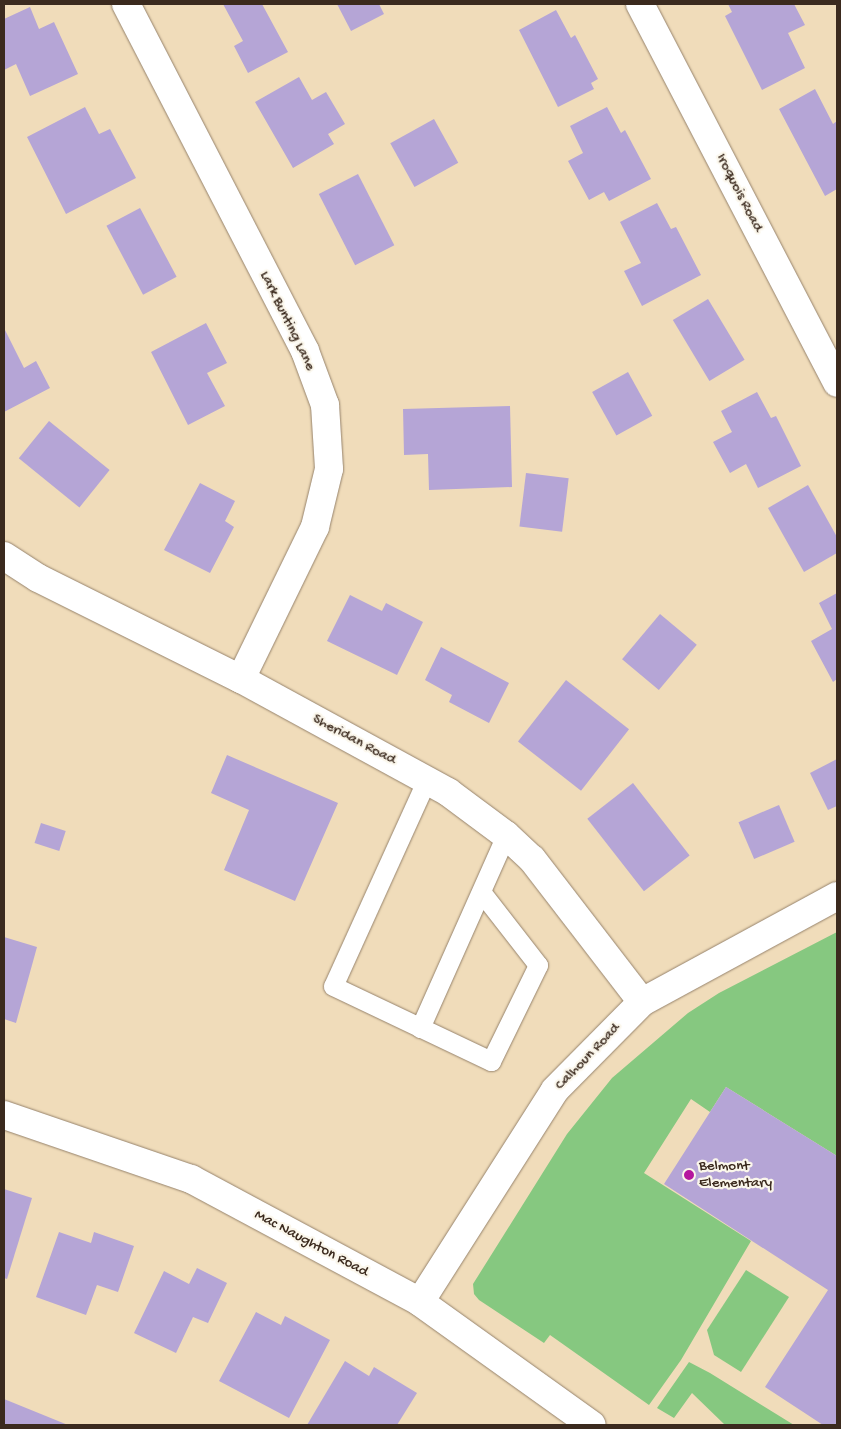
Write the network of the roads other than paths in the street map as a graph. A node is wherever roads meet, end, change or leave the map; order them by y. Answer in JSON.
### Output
{"nodes":[{"id":1,"x":126,"y":4,"type":"edge"},
{"id":2,"x":640,"y":4,"type":"edge"},
{"id":3,"x":837,"y":383,"type":"edge"},
{"id":4,"x":4,"y":556,"type":"edge"},
{"id":5,"x":241,"y":680,"type":"junction"},
{"id":6,"x":427,"y":780,"type":"junction"},
{"id":7,"x":506,"y":835,"type":"junction"},
{"id":8,"x":482,"y":893,"type":"junction"},
{"id":9,"x":837,"y":896,"type":"edge"},
{"id":10,"x":642,"y":1002,"type":"junction"},
{"id":11,"x":420,"y":1028,"type":"junction"},
{"id":12,"x":4,"y":1116,"type":"edge"},
{"id":13,"x":420,"y":1302,"type":"junction"},
{"id":14,"x":592,"y":1425,"type":"edge"}],
"edges":[{"from":1,"to":5,"type":"street","name":"Lark Bunting Lane"},
{"from":2,"to":3,"type":"street","name":"Iroquois Road"},
{"from":4,"to":5,"type":"street","name":"Sheridan Road"},
{"from":5,"to":6,"type":"street","name":"Sheridan Road"},
{"from":6,"to":7,"type":"street","name":"Sheridan Road"},
{"from":6,"to":11,"type":"lane"},
{"from":7,"to":8,"type":"lane"},
{"from":7,"to":10,"type":"street","name":"Sheridan Road"},
{"from":8,"to":11,"type":"lane"},
{"from":8,"to":11,"type":"lane"},
{"from":9,"to":10,"type":"street","name":"Calhoun Road"},
{"from":10,"to":13,"type":"street","name":"Calhoun Road"},
{"from":12,"to":13,"type":"street","name":"Mac Naughton Road"},
{"from":13,"to":14,"type":"street","name":"Mac Naughton Road"}]}
